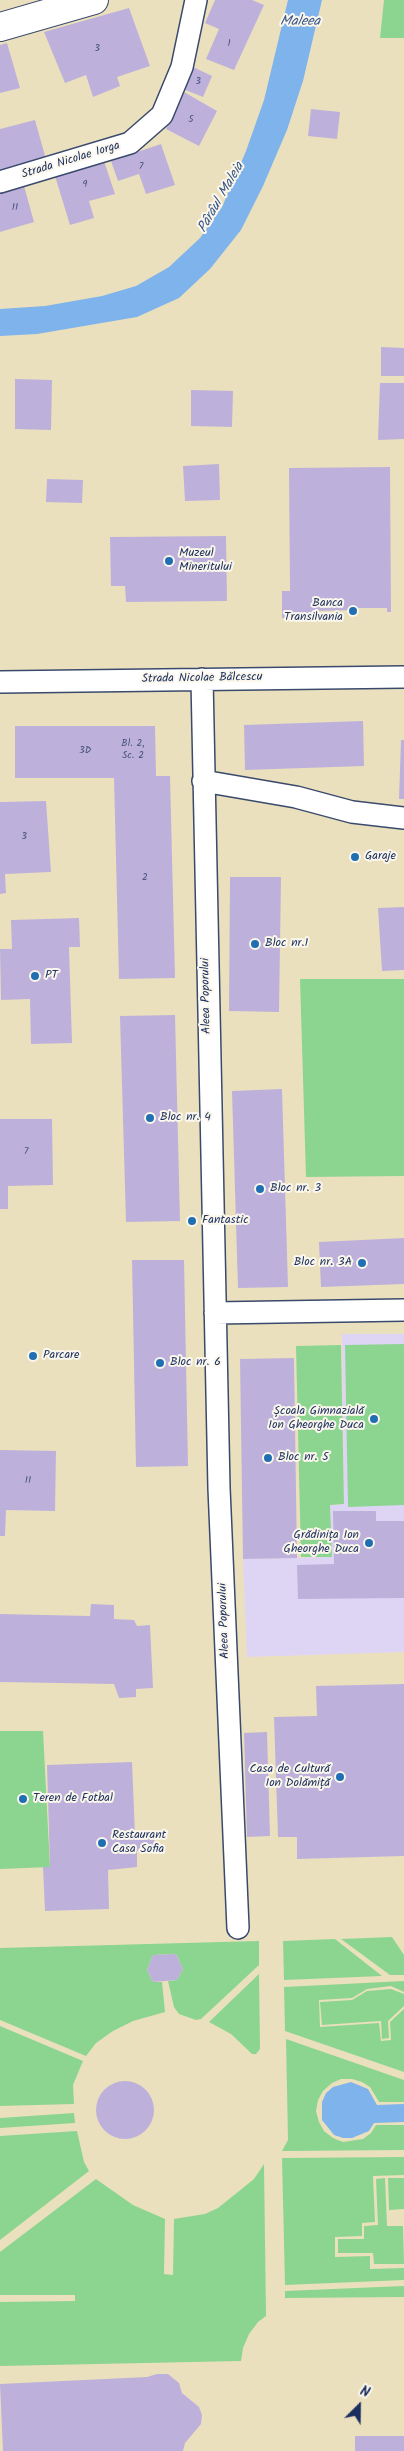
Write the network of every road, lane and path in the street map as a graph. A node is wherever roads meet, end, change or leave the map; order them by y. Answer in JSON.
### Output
{"nodes":[{"id":1,"x":94,"y":0,"type":"edge"},
{"id":2,"x":196,"y":0,"type":"edge"},
{"id":3,"x":0,"y":27,"type":"edge"},
{"id":4,"x":0,"y":182,"type":"edge"},
{"id":5,"x":404,"y":677,"type":"edge"},
{"id":6,"x":202,"y":679,"type":"junction"},
{"id":7,"x":0,"y":682,"type":"edge"},
{"id":8,"x":203,"y":781,"type":"junction"},
{"id":9,"x":404,"y":818,"type":"edge"},
{"id":10,"x":404,"y":1310,"type":"edge"},
{"id":11,"x":215,"y":1313,"type":"junction"},
{"id":12,"x":238,"y":1928,"type":"dead end"}],
"edges":[{"from":1,"to":3,"type":"street"},
{"from":2,"to":4,"type":"street","name":"Strada Nicolae Iorga"},
{"from":5,"to":6,"type":"street","name":"Strada Nicolae Bălcescu"},
{"from":6,"to":7,"type":"street","name":"Strada Nicolae Bălcescu"},
{"from":6,"to":8,"type":"street","name":"Aleea Poporului"},
{"from":8,"to":9,"type":"street"},
{"from":8,"to":11,"type":"street","name":"Aleea Poporului"},
{"from":10,"to":11,"type":"street"},
{"from":11,"to":12,"type":"street","name":"Aleea Poporului"}]}
